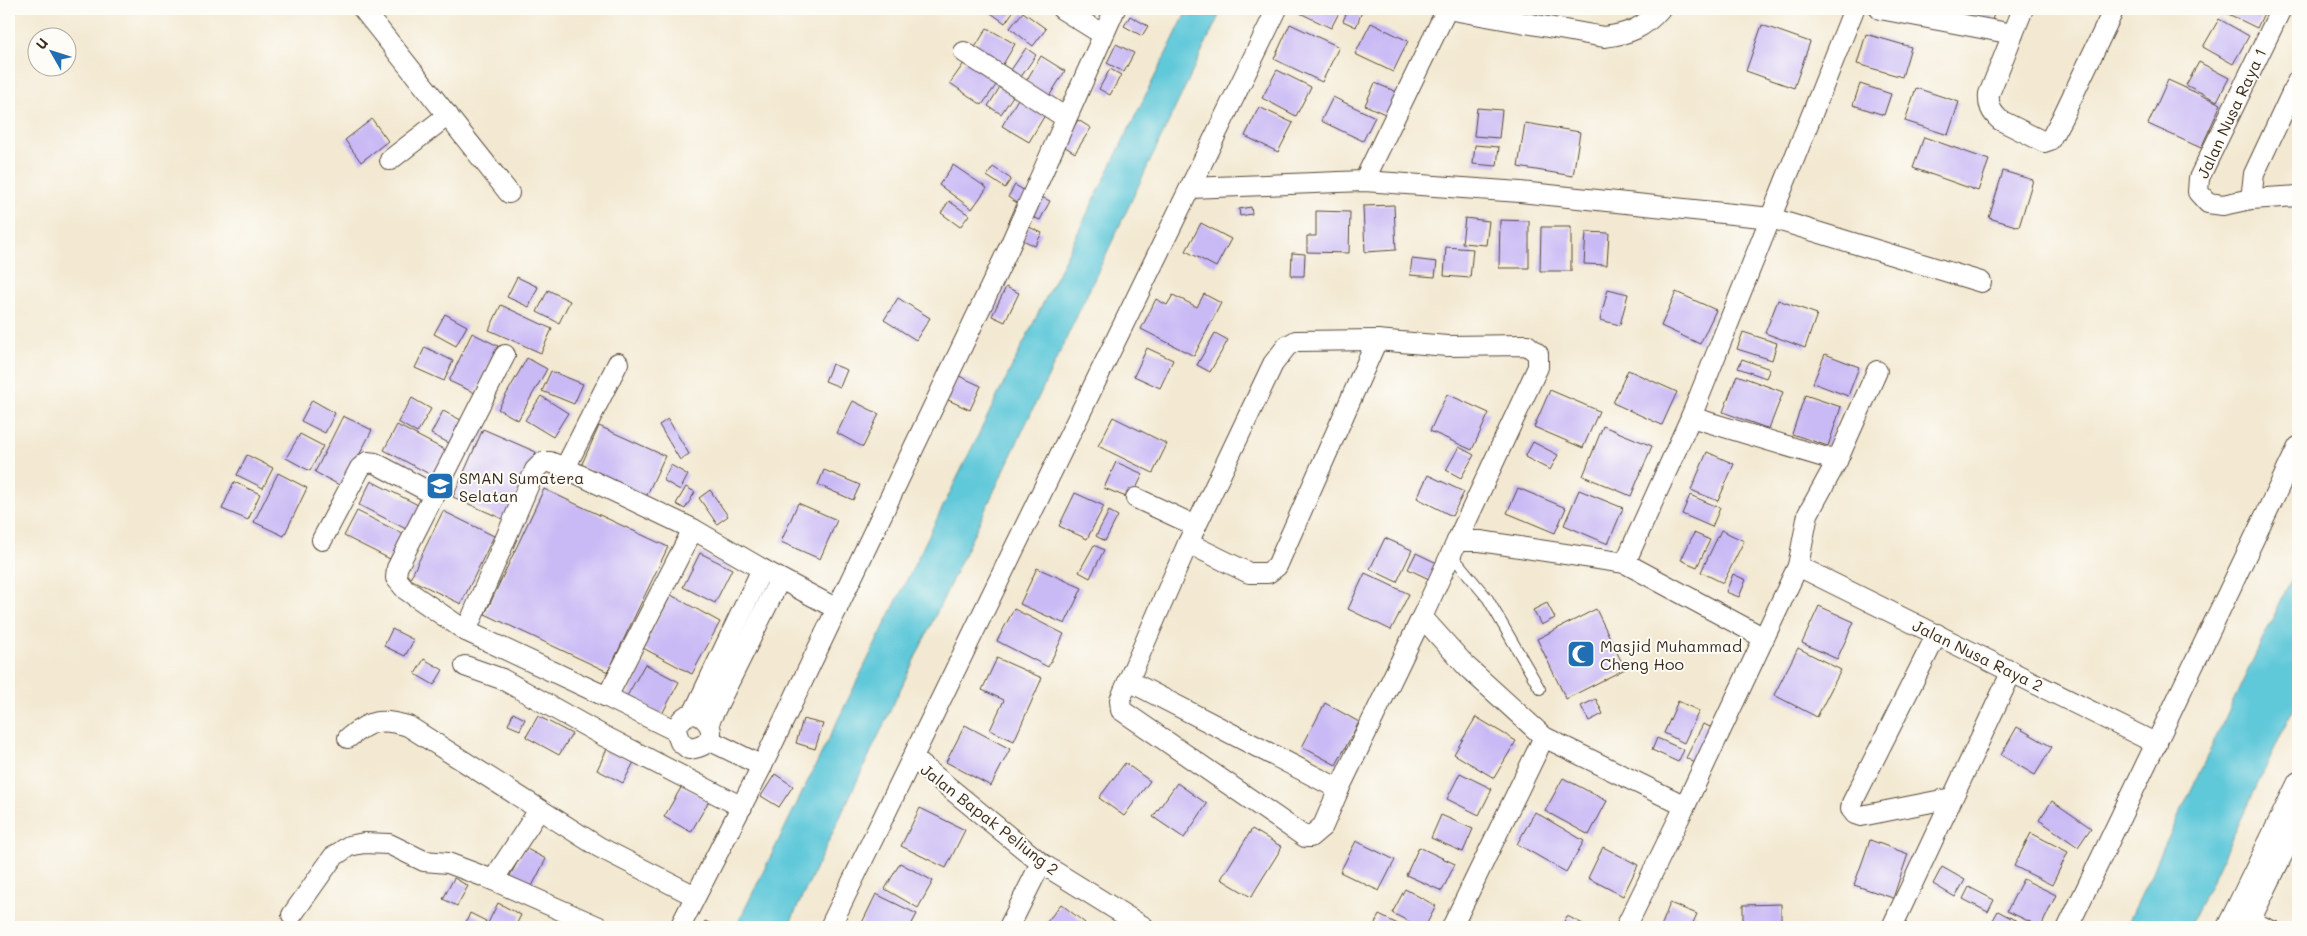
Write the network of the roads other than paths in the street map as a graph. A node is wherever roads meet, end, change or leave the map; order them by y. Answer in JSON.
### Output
{"nodes":[{"id":1,"x":364,"y":9,"type":"edge"},
{"id":2,"x":1062,"y":9,"type":"edge"},
{"id":3,"x":1115,"y":9,"type":"edge"},
{"id":4,"x":1277,"y":9,"type":"edge"},
{"id":5,"x":1446,"y":9,"type":"edge"},
{"id":6,"x":1660,"y":9,"type":"edge"},
{"id":7,"x":1854,"y":9,"type":"edge"},
{"id":8,"x":1880,"y":9,"type":"edge"},
{"id":9,"x":2023,"y":9,"type":"edge"},
{"id":10,"x":2114,"y":9,"type":"edge"},
{"id":11,"x":2280,"y":9,"type":"edge"},
{"id":12,"x":1102,"y":34,"type":"junction"},
{"id":13,"x":2012,"y":34,"type":"junction"},
{"id":14,"x":964,"y":52,"type":"dead end"},
{"id":15,"x":2298,"y":80,"type":"edge"},
{"id":16,"x":448,"y":115,"type":"junction"},
{"id":17,"x":1066,"y":118,"type":"junction"},
{"id":18,"x":390,"y":160,"type":"dead end"},
{"id":19,"x":1364,"y":181,"type":"junction"},
{"id":20,"x":1190,"y":188,"type":"junction"},
{"id":21,"x":509,"y":193,"type":"dead end"},
{"id":22,"x":2298,"y":196,"type":"edge"},
{"id":23,"x":2251,"y":199,"type":"junction"},
{"id":24,"x":1771,"y":218,"type":"junction"},
{"id":25,"x":1981,"y":282,"type":"dead end"},
{"id":26,"x":1377,"y":340,"type":"junction"},
{"id":27,"x":505,"y":355,"type":"dead end"},
{"id":28,"x":618,"y":363,"type":"dead end"},
{"id":29,"x":1877,"y":370,"type":"dead end"},
{"id":30,"x":1691,"y":417,"type":"junction"},
{"id":31,"x":2298,"y":447,"type":"edge"},
{"id":32,"x":1837,"y":461,"type":"junction"},
{"id":33,"x":565,"y":468,"type":"junction"},
{"id":34,"x":434,"y":495,"type":"junction"},
{"id":35,"x":1136,"y":498,"type":"dead end"},
{"id":36,"x":692,"y":529,"type":"junction"},
{"id":37,"x":1192,"y":535,"type":"junction"},
{"id":38,"x":322,"y":540,"type":"dead end"},
{"id":39,"x":1454,"y":548,"type":"junction"},
{"id":40,"x":1625,"y":563,"type":"junction"},
{"id":41,"x":1798,"y":566,"type":"junction"},
{"id":42,"x":771,"y":574,"type":"junction"},
{"id":43,"x":837,"y":608,"type":"junction"},
{"id":44,"x":1422,"y":617,"type":"junction"},
{"id":45,"x":466,"y":631,"type":"junction"},
{"id":46,"x":1937,"y":634,"type":"junction"},
{"id":47,"x":1764,"y":638,"type":"junction"},
{"id":48,"x":465,"y":666,"type":"dead end"},
{"id":49,"x":2012,"y":671,"type":"junction"},
{"id":50,"x":1129,"y":681,"type":"junction"},
{"id":51,"x":1540,"y":689,"type":"dead end"},
{"id":52,"x":607,"y":698,"type":"junction"},
{"id":53,"x":704,"y":725,"type":"junction"},
{"id":54,"x":676,"y":731,"type":"junction"},
{"id":55,"x":1544,"y":737,"type":"junction"},
{"id":56,"x":348,"y":738,"type":"dead end"},
{"id":57,"x":2157,"y":744,"type":"junction"},
{"id":58,"x":913,"y":758,"type":"junction"},
{"id":59,"x":762,"y":766,"type":"junction"},
{"id":60,"x":2298,"y":782,"type":"edge"},
{"id":61,"x":1339,"y":789,"type":"junction"},
{"id":62,"x":1952,"y":798,"type":"junction"},
{"id":63,"x":1686,"y":806,"type":"junction"},
{"id":64,"x":742,"y":807,"type":"junction"},
{"id":65,"x":539,"y":810,"type":"junction"},
{"id":66,"x":2298,"y":823,"type":"edge"},
{"id":67,"x":1041,"y":863,"type":"junction"},
{"id":68,"x":493,"y":880,"type":"junction"},
{"id":69,"x":696,"y":896,"type":"junction"},
{"id":70,"x":292,"y":915,"type":"dead end"},
{"id":71,"x":2249,"y":922,"type":"edge"},
{"id":72,"x":832,"y":926,"type":"edge"},
{"id":73,"x":599,"y":927,"type":"edge"},
{"id":74,"x":680,"y":927,"type":"edge"},
{"id":75,"x":1009,"y":927,"type":"edge"},
{"id":76,"x":1144,"y":927,"type":"edge"},
{"id":77,"x":1452,"y":927,"type":"edge"},
{"id":78,"x":1626,"y":927,"type":"edge"},
{"id":79,"x":1892,"y":927,"type":"edge"},
{"id":80,"x":2068,"y":927,"type":"edge"},
{"id":81,"x":2226,"y":927,"type":"edge"},
{"id":82,"x":2274,"y":927,"type":"edge"}],
"edges":[{"from":1,"to":16,"type":"street"},
{"from":2,"to":12,"type":"street"},
{"from":3,"to":12,"type":"street"},
{"from":4,"to":20,"type":"street"},
{"from":5,"to":6,"type":"street"},
{"from":5,"to":19,"type":"street"},
{"from":7,"to":24,"type":"street"},
{"from":8,"to":13,"type":"street"},
{"from":9,"to":13,"type":"street"},
{"from":10,"to":13,"type":"street"},
{"from":11,"to":23,"type":"street","name":"Jalan Nusa Raya 1"},
{"from":12,"to":17,"type":"street"},
{"from":14,"to":17,"type":"street"},
{"from":15,"to":23,"type":"street"},
{"from":16,"to":18,"type":"street"},
{"from":16,"to":21,"type":"street"},
{"from":17,"to":43,"type":"street"},
{"from":19,"to":20,"type":"street"},
{"from":19,"to":24,"type":"street"},
{"from":20,"to":58,"type":"street"},
{"from":22,"to":23,"type":"street","name":"Jalan Nusa Raya 1"},
{"from":24,"to":25,"type":"street"},
{"from":24,"to":30,"type":"street"},
{"from":26,"to":37,"type":"street"},
{"from":26,"to":37,"type":"street"},
{"from":26,"to":39,"type":"street"},
{"from":27,"to":34,"type":"street"},
{"from":28,"to":33,"type":"street"},
{"from":29,"to":32,"type":"street"},
{"from":30,"to":32,"type":"street"},
{"from":30,"to":40,"type":"street"},
{"from":31,"to":57,"type":"street"},
{"from":32,"to":41,"type":"street"},
{"from":33,"to":36,"type":"street"},
{"from":33,"to":45,"type":"street"},
{"from":34,"to":38,"type":"street"},
{"from":34,"to":45,"type":"street"},
{"from":35,"to":37,"type":"street"},
{"from":36,"to":42,"type":"street"},
{"from":36,"to":52,"type":"street"},
{"from":37,"to":50,"type":"street"},
{"from":39,"to":40,"type":"street"},
{"from":39,"to":44,"type":"street"},
{"from":39,"to":51,"type":"lane"},
{"from":40,"to":47,"type":"street"},
{"from":41,"to":46,"type":"street","name":"Jalan Nusa Raya 2"},
{"from":41,"to":47,"type":"street"},
{"from":42,"to":43,"type":"street"},
{"from":42,"to":53,"type":"street"},
{"from":43,"to":59,"type":"street"},
{"from":44,"to":55,"type":"street"},
{"from":44,"to":61,"type":"street"},
{"from":45,"to":52,"type":"street"},
{"from":46,"to":49,"type":"street","name":"Jalan Nusa Raya 2"},
{"from":46,"to":62,"type":"street"},
{"from":47,"to":63,"type":"street"},
{"from":48,"to":64,"type":"street"},
{"from":49,"to":57,"type":"street","name":"Jalan Nusa Raya 2"},
{"from":49,"to":62,"type":"street"},
{"from":50,"to":61,"type":"street"},
{"from":50,"to":61,"type":"street"},
{"from":52,"to":54,"type":"street"},
{"from":53,"to":54,"type":"street"},
{"from":53,"to":54,"type":"street"},
{"from":53,"to":59,"type":"street"},
{"from":55,"to":63,"type":"street"},
{"from":55,"to":77,"type":"street"},
{"from":56,"to":65,"type":"street"},
{"from":57,"to":80,"type":"street"},
{"from":58,"to":67,"type":"street","name":"Jalan Bapak Peliung 2"},
{"from":58,"to":72,"type":"street"},
{"from":59,"to":64,"type":"street"},
{"from":60,"to":81,"type":"street"},
{"from":62,"to":79,"type":"street"},
{"from":63,"to":78,"type":"street"},
{"from":64,"to":69,"type":"street"},
{"from":65,"to":68,"type":"street"},
{"from":65,"to":69,"type":"street"},
{"from":66,"to":71,"type":"street"},
{"from":67,"to":75,"type":"street"},
{"from":67,"to":76,"type":"street","name":"Jalan Bapak Peliung 2"},
{"from":68,"to":70,"type":"street"},
{"from":68,"to":73,"type":"street"},
{"from":69,"to":74,"type":"street"},
{"from":71,"to":82,"type":"lane"}]}
